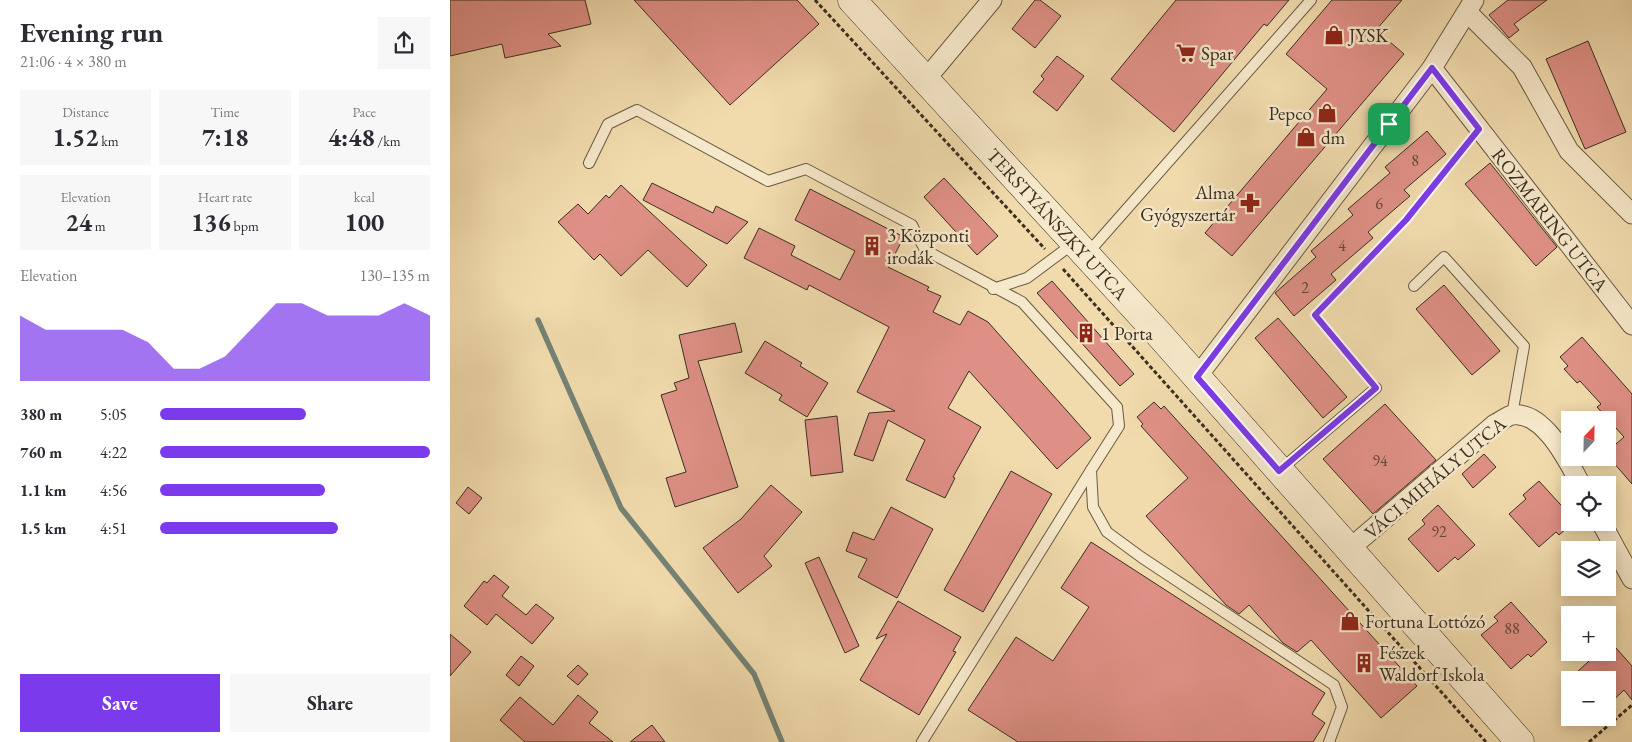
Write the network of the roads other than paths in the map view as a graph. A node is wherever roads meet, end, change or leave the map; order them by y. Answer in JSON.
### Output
{"nodes":[{"id":1,"x":852,"y":0,"type":"edge"},
{"id":2,"x":992,"y":0,"type":"edge"},
{"id":3,"x":1311,"y":0,"type":"edge"},
{"id":4,"x":1471,"y":6,"type":"edge"},
{"id":5,"x":1432,"y":68,"type":"junction"},
{"id":6,"x":926,"y":79,"type":"junction"},
{"id":7,"x":589,"y":163,"type":"dead end"},
{"id":8,"x":1632,"y":214,"type":"edge"},
{"id":9,"x":1071,"y":252,"type":"junction"},
{"id":10,"x":1414,"y":286,"type":"dead end"},
{"id":11,"x":993,"y":289,"type":"junction"},
{"id":12,"x":1632,"y":325,"type":"edge"},
{"id":13,"x":1197,"y":377,"type":"junction"},
{"id":14,"x":1376,"y":388,"type":"road end"},
{"id":15,"x":1512,"y":415,"type":"junction"},
{"id":16,"x":1090,"y":470,"type":"junction"},
{"id":17,"x":1279,"y":471,"type":"junction"},
{"id":18,"x":1576,"y":476,"type":"edge"},
{"id":19,"x":1606,"y":531,"type":"edge"},
{"id":20,"x":1348,"y":550,"type":"junction"},
{"id":21,"x":1632,"y":579,"type":"edge"},
{"id":22,"x":922,"y":742,"type":"edge"},
{"id":23,"x":1329,"y":742,"type":"edge"},
{"id":24,"x":1520,"y":742,"type":"edge"}],
"edges":[{"from":1,"to":6,"type":"main road","name":"TERSTYÁNSZKY UTCA"},
{"from":2,"to":6,"type":"street"},
{"from":3,"to":9,"type":"lane"},
{"from":4,"to":5,"type":"street"},
{"from":4,"to":8,"type":"street"},
{"from":5,"to":12,"type":"street","name":"ROZMARING UTCA"},
{"from":5,"to":13,"type":"street"},
{"from":6,"to":9,"type":"main road","name":"TERSTYÁNSZKY UTCA"},
{"from":7,"to":11,"type":"lane"},
{"from":9,"to":11,"type":"lane"},
{"from":9,"to":13,"type":"main road","name":"TERSTYÁNSZKY UTCA"},
{"from":10,"to":15,"type":"lane"},
{"from":11,"to":16,"type":"lane"},
{"from":13,"to":17,"type":"main road","name":"TERSTYÁNSZKY UTCA"},
{"from":14,"to":17,"type":"lane"},
{"from":15,"to":18,"type":"street","name":"VÁCI MIHÁLY UTCA"},
{"from":15,"to":20,"type":"street","name":"VÁCI MIHÁLY UTCA"},
{"from":16,"to":22,"type":"lane"},
{"from":16,"to":23,"type":"lane"},
{"from":17,"to":20,"type":"main road","name":"TERSTYÁNSZKY UTCA"},
{"from":19,"to":21,"type":"street"},
{"from":20,"to":24,"type":"main road","name":"TERSTYÁNSZKY UTCA"}]}
